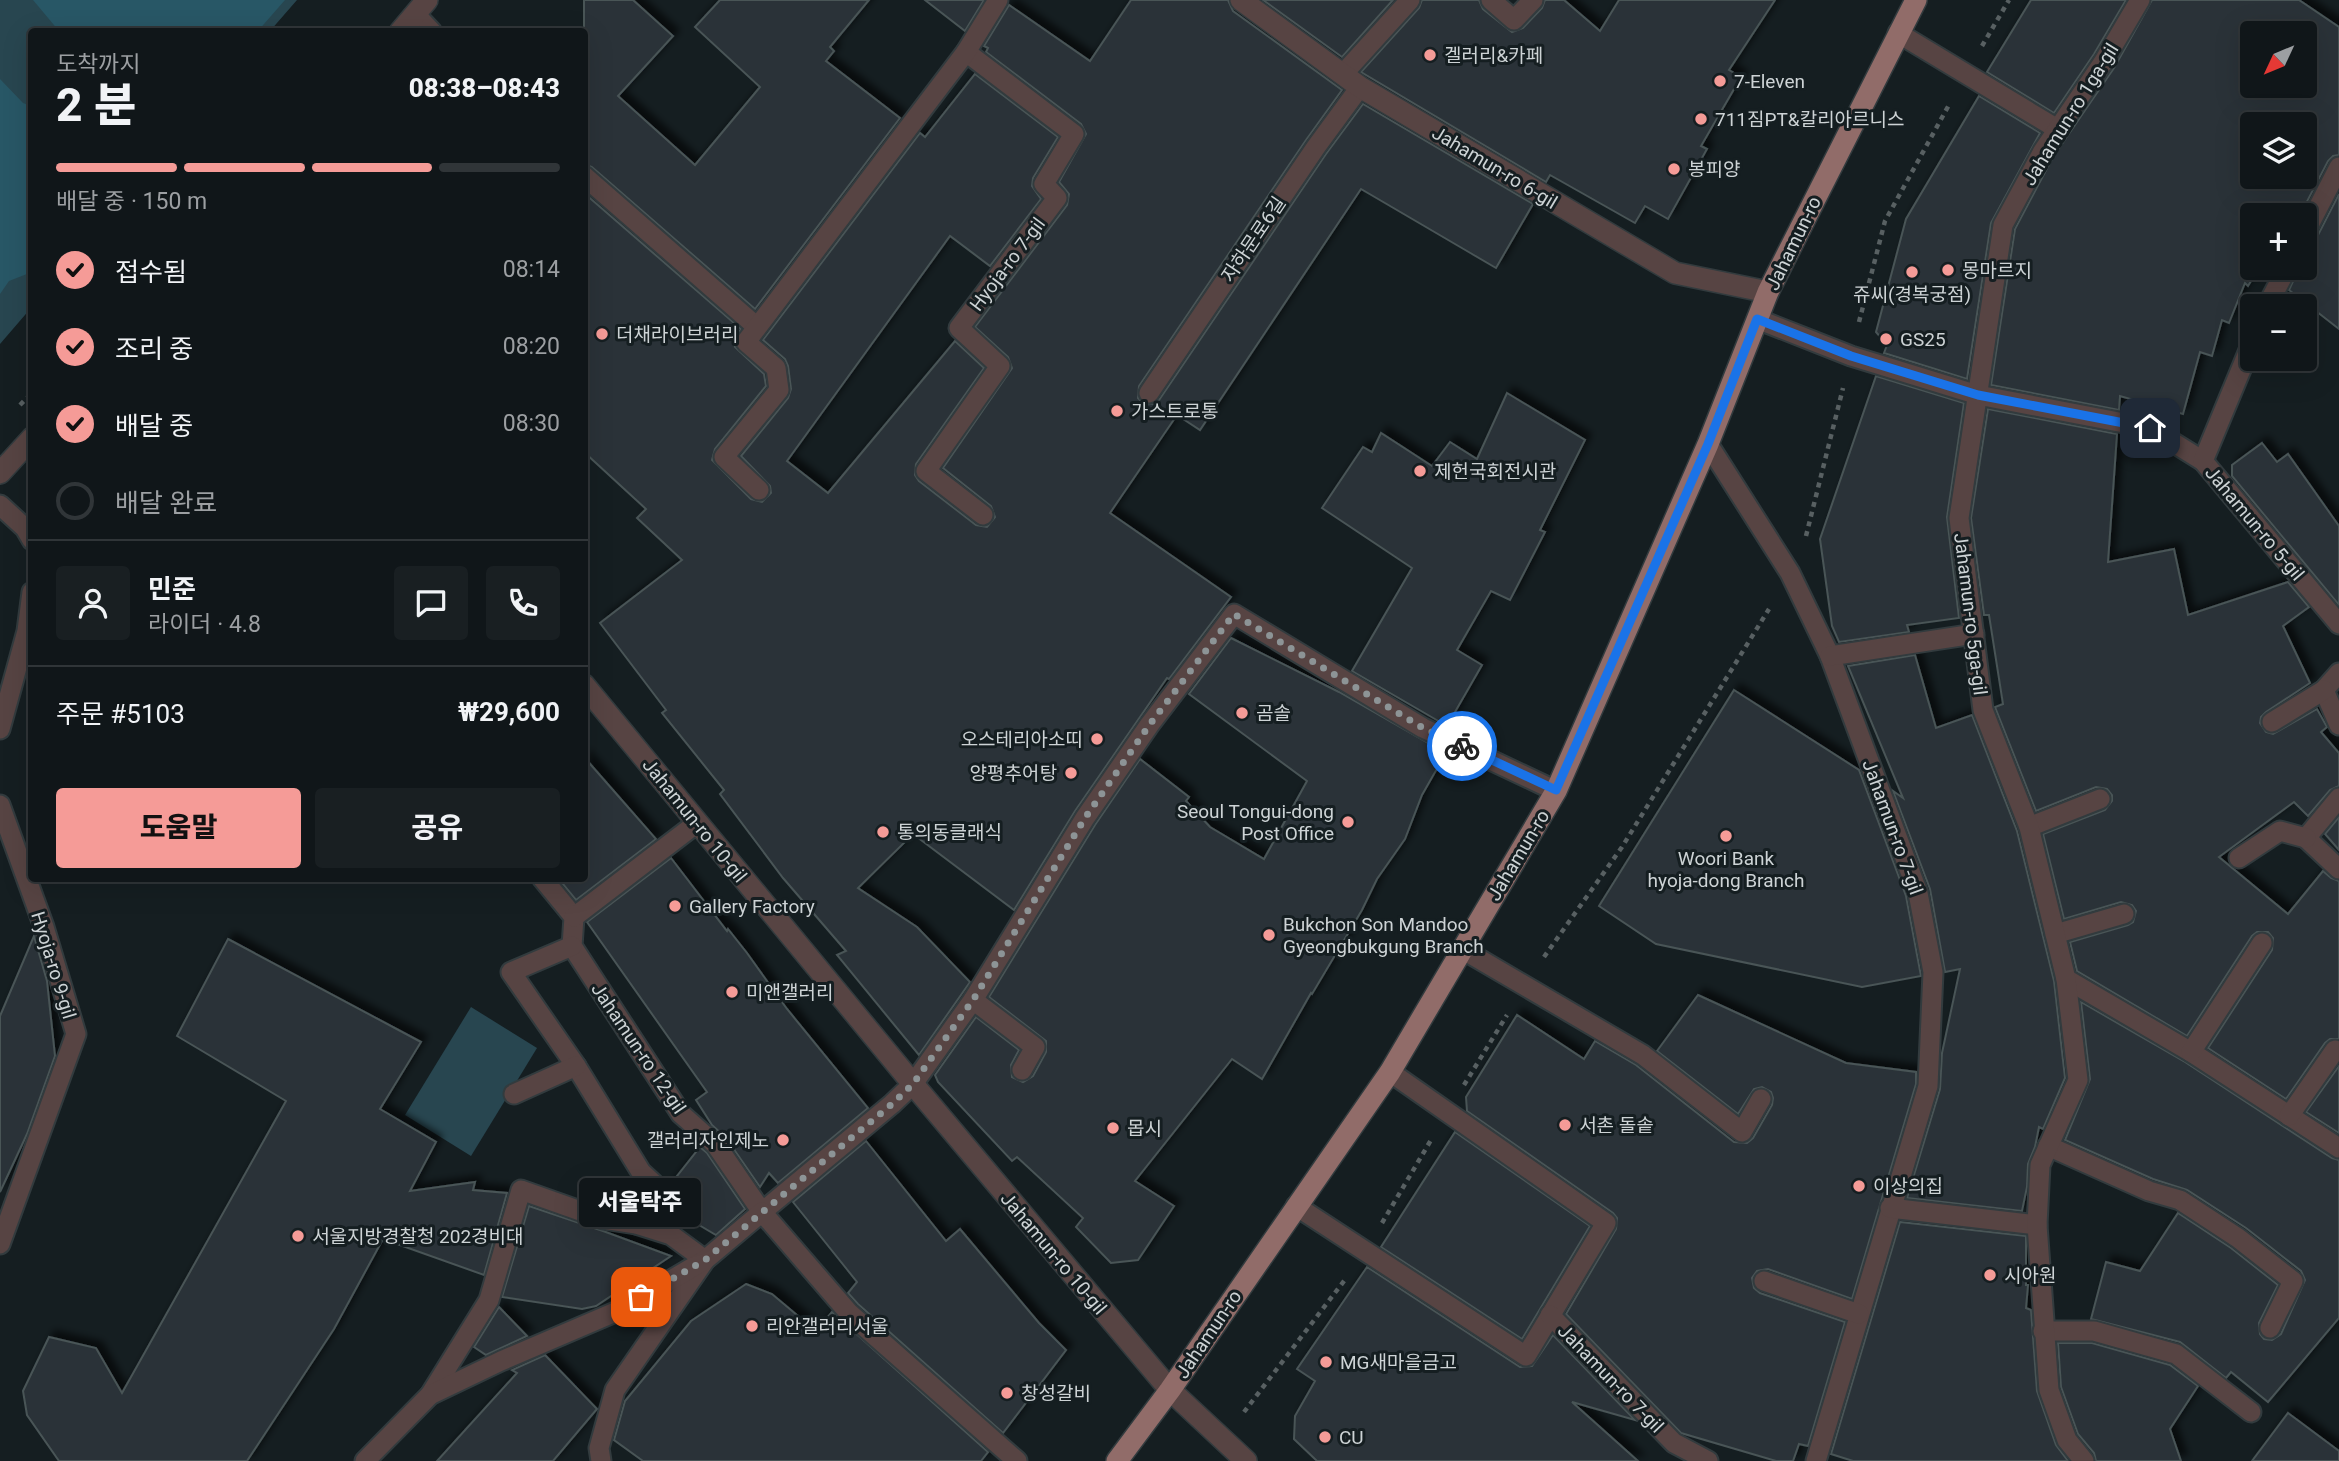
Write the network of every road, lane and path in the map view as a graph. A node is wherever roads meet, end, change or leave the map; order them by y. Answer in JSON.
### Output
{"nodes":[{"id":1,"x":998,"y":0,"type":"edge"},
{"id":2,"x":1241,"y":0,"type":"edge"},
{"id":3,"x":1410,"y":0,"type":"edge"},
{"id":4,"x":1491,"y":0,"type":"edge"},
{"id":5,"x":1532,"y":0,"type":"edge"},
{"id":6,"x":1916,"y":0,"type":"edge"},
{"id":7,"x":2009,"y":0,"type":"edge"},
{"id":8,"x":2140,"y":0,"type":"edge"},
{"id":9,"x":421,"y":7,"type":"edge"},
{"id":10,"x":403,"y":28,"type":"edge"},
{"id":11,"x":430,"y":28,"type":"edge"},
{"id":12,"x":1898,"y":33,"type":"junction"},
{"id":13,"x":967,"y":52,"type":"junction"},
{"id":14,"x":1966,"y":74,"type":"junction"},
{"id":15,"x":1352,"y":80,"type":"junction"},
{"id":16,"x":2059,"y":130,"type":"junction"},
{"id":17,"x":2339,"y":167,"type":"edge"},
{"id":18,"x":588,"y":179,"type":"edge"},
{"id":19,"x":2317,"y":210,"type":"edge"},
{"id":20,"x":1768,"y":292,"type":"junction"},
{"id":21,"x":1757,"y":319,"type":"junction"},
{"id":22,"x":757,"y":327,"type":"junction"},
{"id":23,"x":1851,"y":356,"type":"junction"},
{"id":24,"x":2240,"y":371,"type":"edge"},
{"id":25,"x":1149,"y":393,"type":"dead end"},
{"id":26,"x":1978,"y":395,"type":"junction"},
{"id":27,"x":28,"y":442,"type":"edge"},
{"id":28,"x":1708,"y":444,"type":"junction"},
{"id":29,"x":2203,"y":461,"type":"junction"},
{"id":30,"x":0,"y":473,"type":"edge"},
{"id":31,"x":759,"y":490,"type":"dead end"},
{"id":32,"x":0,"y":505,"type":"edge"},
{"id":33,"x":983,"y":516,"type":"dead end"},
{"id":34,"x":28,"y":533,"type":"edge"},
{"id":35,"x":1790,"y":573,"type":"junction"},
{"id":36,"x":28,"y":623,"type":"edge"},
{"id":37,"x":2339,"y":624,"type":"edge"},
{"id":38,"x":1974,"y":634,"type":"junction"},
{"id":39,"x":1830,"y":656,"type":"junction"},
{"id":40,"x":2339,"y":673,"type":"edge"},
{"id":41,"x":588,"y":690,"type":"edge"},
{"id":42,"x":2323,"y":690,"type":"junction"},
{"id":43,"x":2272,"y":722,"type":"dead end"},
{"id":44,"x":2339,"y":725,"type":"edge"},
{"id":45,"x":0,"y":729,"type":"edge"},
{"id":46,"x":1556,"y":790,"type":"junction"},
{"id":47,"x":2339,"y":798,"type":"edge"},
{"id":48,"x":2100,"y":799,"type":"dead end"},
{"id":49,"x":0,"y":805,"type":"edge"},
{"id":50,"x":697,"y":823,"type":"junction"},
{"id":51,"x":2029,"y":827,"type":"junction"},
{"id":52,"x":2306,"y":838,"type":"junction"},
{"id":53,"x":2239,"y":858,"type":"dead end"},
{"id":54,"x":2339,"y":869,"type":"edge"},
{"id":55,"x":545,"y":882,"type":"edge"},
{"id":56,"x":2124,"y":914,"type":"dead end"},
{"id":57,"x":574,"y":917,"type":"junction"},
{"id":58,"x":2055,"y":934,"type":"junction"},
{"id":59,"x":2262,"y":943,"type":"dead end"},
{"id":60,"x":572,"y":946,"type":"junction"},
{"id":61,"x":1462,"y":949,"type":"junction"},
{"id":62,"x":2066,"y":979,"type":"junction"},
{"id":63,"x":1525,"y":986,"type":"junction"},
{"id":64,"x":973,"y":1000,"type":"junction"},
{"id":65,"x":2335,"y":1050,"type":"dead end"},
{"id":66,"x":2191,"y":1052,"type":"junction"},
{"id":67,"x":576,"y":1066,"type":"junction"},
{"id":68,"x":1022,"y":1070,"type":"dead end"},
{"id":69,"x":1390,"y":1072,"type":"junction"},
{"id":70,"x":913,"y":1084,"type":"junction"},
{"id":71,"x":514,"y":1094,"type":"dead end"},
{"id":72,"x":1761,"y":1099,"type":"dead end"},
{"id":73,"x":1448,"y":1112,"type":"junction"},
{"id":74,"x":2289,"y":1116,"type":"junction"},
{"id":75,"x":2048,"y":1146,"type":"junction"},
{"id":76,"x":2339,"y":1148,"type":"edge"},
{"id":77,"x":1296,"y":1206,"type":"junction"},
{"id":78,"x":1890,"y":1208,"type":"junction"},
{"id":79,"x":762,"y":1212,"type":"junction"},
{"id":80,"x":636,"y":1224,"type":"junction"},
{"id":81,"x":2037,"y":1225,"type":"junction"},
{"id":82,"x":0,"y":1244,"type":"edge"},
{"id":83,"x":1365,"y":1251,"type":"junction"},
{"id":84,"x":705,"y":1260,"type":"junction"},
{"id":85,"x":1764,"y":1281,"type":"dead end"},
{"id":86,"x":1859,"y":1314,"type":"junction"},
{"id":87,"x":1550,"y":1315,"type":"junction"},
{"id":88,"x":2270,"y":1328,"type":"dead end"},
{"id":89,"x":2043,"y":1331,"type":"junction"},
{"id":90,"x":1170,"y":1390,"type":"junction"},
{"id":91,"x":430,"y":1395,"type":"junction"},
{"id":92,"x":2251,"y":1412,"type":"dead end"},
{"id":93,"x":1222,"y":1438,"type":"junction"},
{"id":94,"x":1819,"y":1460,"type":"edge"},
{"id":95,"x":365,"y":1461,"type":"edge"},
{"id":96,"x":600,"y":1461,"type":"edge"},
{"id":97,"x":1017,"y":1461,"type":"edge"},
{"id":98,"x":1118,"y":1461,"type":"edge"},
{"id":99,"x":1246,"y":1461,"type":"edge"},
{"id":100,"x":1708,"y":1461,"type":"edge"},
{"id":101,"x":2084,"y":1461,"type":"edge"}],
"edges":[{"from":1,"to":13,"type":"lane"},
{"from":2,"to":15,"type":"street","name":"Jahamun-ro 6-gil"},
{"from":3,"to":15,"type":"lane","name":"자하문로6길"},
{"from":4,"to":5,"type":"lane"},
{"from":6,"to":12,"type":"main road","name":"Jahamun-ro"},
{"from":7,"to":14,"type":"path"},
{"from":8,"to":16,"type":"lane","name":"Jahamun-ro 1ga-gil"},
{"from":9,"to":10,"type":"street"},
{"from":9,"to":11,"type":"lane"},
{"from":12,"to":14,"type":"lane"},
{"from":12,"to":20,"type":"main road","name":"Jahamun-ro"},
{"from":13,"to":22,"type":"lane"},
{"from":13,"to":33,"type":"lane","name":"Hyoja-ro 7-gil"},
{"from":14,"to":16,"type":"lane"},
{"from":14,"to":23,"type":"path"},
{"from":15,"to":20,"type":"street","name":"Jahamun-ro 6-gil"},
{"from":15,"to":25,"type":"lane","name":"자하문로6길"},
{"from":16,"to":26,"type":"lane","name":"Jahamun-ro 1ga-gil"},
{"from":17,"to":19,"type":"lane"},
{"from":18,"to":22,"type":"lane"},
{"from":20,"to":21,"type":"main road","name":"Jahamun-ro"},
{"from":21,"to":23,"type":"lane","name":"Jahamun-ro 5-gil"},
{"from":21,"to":28,"type":"main road","name":"Jahamun-ro"},
{"from":22,"to":31,"type":"lane"},
{"from":23,"to":26,"type":"lane","name":"Jahamun-ro 5-gil"},
{"from":23,"to":35,"type":"path"},
{"from":24,"to":29,"type":"lane"},
{"from":26,"to":29,"type":"lane","name":"Jahamun-ro 5-gil"},
{"from":26,"to":38,"type":"lane","name":"Jahamun-ro 5ga-gil"},
{"from":27,"to":30,"type":"street"},
{"from":28,"to":35,"type":"lane","name":"Jahamun-ro 7-gil"},
{"from":28,"to":46,"type":"main road","name":"Jahamun-ro"},
{"from":29,"to":37,"type":"lane","name":"Jahamun-ro 5-gil"},
{"from":32,"to":34,"type":"lane"},
{"from":35,"to":39,"type":"lane","name":"Jahamun-ro 7-gil"},
{"from":35,"to":63,"type":"path"},
{"from":36,"to":45,"type":"lane"},
{"from":38,"to":39,"type":"lane"},
{"from":38,"to":51,"type":"lane","name":"Jahamun-ro 5ga-gil"},
{"from":39,"to":78,"type":"lane","name":"Jahamun-ro 7-gil"},
{"from":40,"to":42,"type":"lane"},
{"from":41,"to":50,"type":"street","name":"Jahamun-ro 10-gil"},
{"from":42,"to":43,"type":"lane"},
{"from":42,"to":44,"type":"lane"},
{"from":46,"to":61,"type":"main road","name":"Jahamun-ro"},
{"from":46,"to":64,"type":"lane"},
{"from":47,"to":52,"type":"lane"},
{"from":48,"to":51,"type":"lane"},
{"from":49,"to":82,"type":"lane","name":"Hyoja-ro 9-gil"},
{"from":50,"to":57,"type":"lane"},
{"from":50,"to":70,"type":"street","name":"Jahamun-ro 10-gil"},
{"from":51,"to":58,"type":"lane","name":"Jahamun-ro 5ga-gil"},
{"from":52,"to":53,"type":"lane"},
{"from":52,"to":54,"type":"lane"},
{"from":55,"to":57,"type":"lane"},
{"from":56,"to":58,"type":"lane"},
{"from":57,"to":60,"type":"lane"},
{"from":58,"to":62,"type":"lane","name":"Jahamun-ro 5ga-gil"},
{"from":59,"to":66,"type":"lane"},
{"from":60,"to":67,"type":"lane"},
{"from":60,"to":79,"type":"lane","name":"Jahamun-ro 12-gil"},
{"from":61,"to":63,"type":"lane"},
{"from":61,"to":69,"type":"main road","name":"Jahamun-ro"},
{"from":62,"to":66,"type":"lane"},
{"from":62,"to":75,"type":"lane","name":"Jahamun-ro 5ga-gil"},
{"from":63,"to":72,"type":"lane"},
{"from":63,"to":73,"type":"path"},
{"from":64,"to":68,"type":"lane"},
{"from":64,"to":70,"type":"lane"},
{"from":65,"to":74,"type":"lane"},
{"from":66,"to":74,"type":"lane"},
{"from":67,"to":71,"type":"lane"},
{"from":67,"to":80,"type":"lane"},
{"from":69,"to":73,"type":"lane"},
{"from":69,"to":77,"type":"main road","name":"Jahamun-ro"},
{"from":70,"to":79,"type":"lane"},
{"from":70,"to":90,"type":"street","name":"Jahamun-ro 10-gil"},
{"from":73,"to":83,"type":"path"},
{"from":73,"to":87,"type":"lane"},
{"from":74,"to":76,"type":"lane"},
{"from":75,"to":81,"type":"lane","name":"Jahamun-ro 5ga-gil"},
{"from":75,"to":88,"type":"lane"},
{"from":77,"to":83,"type":"lane"},
{"from":77,"to":90,"type":"main road","name":"Jahamun-ro"},
{"from":78,"to":81,"type":"lane"},
{"from":78,"to":86,"type":"lane","name":"Jahamun-ro 7-gil"},
{"from":79,"to":84,"type":"lane"},
{"from":79,"to":97,"type":"lane","name":"Jahamun-ro 12-gil"},
{"from":80,"to":84,"type":"lane"},
{"from":80,"to":91,"type":"lane"},
{"from":81,"to":89,"type":"lane","name":"Jahamun-ro 5ga-gil"},
{"from":83,"to":87,"type":"lane"},
{"from":83,"to":93,"type":"path"},
{"from":84,"to":91,"type":"lane"},
{"from":84,"to":96,"type":"lane"},
{"from":85,"to":86,"type":"lane"},
{"from":86,"to":94,"type":"lane","name":"Jahamun-ro 7-gil"},
{"from":87,"to":100,"type":"lane","name":"Jahamun-ro 7-gil"},
{"from":89,"to":92,"type":"lane"},
{"from":89,"to":101,"type":"lane","name":"Jahamun-ro 5ga-gil"},
{"from":90,"to":93,"type":"street","name":"Jahamun-ro 10-gil"},
{"from":90,"to":98,"type":"main road","name":"Jahamun-ro"},
{"from":91,"to":95,"type":"lane"},
{"from":93,"to":99,"type":"street","name":"Jahamun-ro 10-gil"}]}
